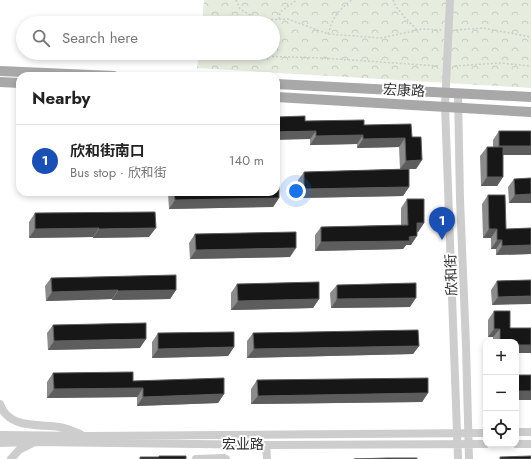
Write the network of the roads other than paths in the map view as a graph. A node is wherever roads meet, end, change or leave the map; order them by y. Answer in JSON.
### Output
{"nodes":[{"id":1,"x":450,"y":0,"type":"edge"},
{"id":2,"x":0,"y":71,"type":"edge"},
{"id":3,"x":23,"y":72,"type":"edge"},
{"id":4,"x":0,"y":82,"type":"edge"},
{"id":5,"x":16,"y":83,"type":"edge"},
{"id":6,"x":280,"y":84,"type":"edge"},
{"id":7,"x":445,"y":92,"type":"junction"},
{"id":8,"x":458,"y":93,"type":"junction"},
{"id":9,"x":280,"y":97,"type":"edge"},
{"id":10,"x":531,"y":97,"type":"edge"},
{"id":11,"x":445,"y":106,"type":"junction"},
{"id":12,"x":458,"y":107,"type":"junction"},
{"id":13,"x":531,"y":112,"type":"edge"},
{"id":14,"x":448,"y":198,"type":"junction"},
{"id":15,"x":460,"y":199,"type":"junction"},
{"id":16,"x":454,"y":346,"type":"junction"},
{"id":17,"x":466,"y":346,"type":"junction"},
{"id":18,"x":0,"y":404,"type":"edge"},
{"id":19,"x":519,"y":432,"type":"edge"},
{"id":20,"x":531,"y":432,"type":"edge"},
{"id":21,"x":457,"y":433,"type":"junction"},
{"id":22,"x":468,"y":433,"type":"junction"},
{"id":23,"x":483,"y":433,"type":"edge"},
{"id":24,"x":0,"y":435,"type":"edge"},
{"id":25,"x":89,"y":438,"type":"junction"},
{"id":26,"x":33,"y":442,"type":"junction"},
{"id":27,"x":0,"y":443,"type":"edge"},
{"id":28,"x":458,"y":444,"type":"junction"},
{"id":29,"x":469,"y":444,"type":"junction"},
{"id":30,"x":483,"y":444,"type":"edge"},
{"id":31,"x":519,"y":444,"type":"edge"},
{"id":32,"x":531,"y":444,"type":"edge"},
{"id":33,"x":266,"y":445,"type":"junction"},
{"id":34,"x":11,"y":459,"type":"edge"},
{"id":35,"x":196,"y":459,"type":"edge"},
{"id":36,"x":226,"y":459,"type":"edge"},
{"id":37,"x":267,"y":459,"type":"edge"},
{"id":38,"x":458,"y":459,"type":"edge"},
{"id":39,"x":469,"y":459,"type":"edge"}],
"edges":[{"from":1,"to":7,"type":"street","name":"欣和街"},
{"from":2,"to":3,"type":"main road"},
{"from":4,"to":5,"type":"main road"},
{"from":6,"to":7,"type":"main road","name":"宏康路"},
{"from":7,"to":8,"type":"main road","name":"宏康路"},
{"from":7,"to":11,"type":"street","name":"欣和街"},
{"from":8,"to":10,"type":"main road","name":"宏康路"},
{"from":8,"to":12,"type":"street","name":"欣和街"},
{"from":9,"to":11,"type":"main road","name":"宏康路"},
{"from":11,"to":12,"type":"main road","name":"宏康路"},
{"from":11,"to":14,"type":"street","name":"欣和街"},
{"from":12,"to":13,"type":"main road","name":"宏康路"},
{"from":12,"to":15,"type":"street","name":"欣和街"},
{"from":14,"to":15,"type":"street"},
{"from":14,"to":16,"type":"street","name":"欣和街"},
{"from":15,"to":17,"type":"street","name":"欣和街"},
{"from":16,"to":17,"type":"street"},
{"from":16,"to":21,"type":"street","name":"欣和街"},
{"from":17,"to":22,"type":"street","name":"欣和街"},
{"from":18,"to":25,"type":"street"},
{"from":19,"to":20,"type":"street"},
{"from":21,"to":22,"type":"street","name":"宏业路"},
{"from":21,"to":25,"type":"street","name":"宏业路"},
{"from":21,"to":28,"type":"street","name":"欣和街"},
{"from":22,"to":23,"type":"street","name":"宏业路"},
{"from":22,"to":29,"type":"street","name":"欣和街"},
{"from":24,"to":25,"type":"street","name":"宏业路"},
{"from":25,"to":26,"type":"street","name":"宏业路"},
{"from":25,"to":33,"type":"street","name":"宏业路"},
{"from":26,"to":27,"type":"street","name":"宏业路"},
{"from":26,"to":34,"type":"street"},
{"from":28,"to":29,"type":"street","name":"宏业路"},
{"from":28,"to":33,"type":"street","name":"宏业路"},
{"from":28,"to":38,"type":"street","name":"欣和街"},
{"from":29,"to":30,"type":"street","name":"宏业路"},
{"from":29,"to":39,"type":"street","name":"欣和街"},
{"from":31,"to":32,"type":"street"},
{"from":33,"to":37,"type":"street"},
{"from":35,"to":36,"type":"street"}]}
